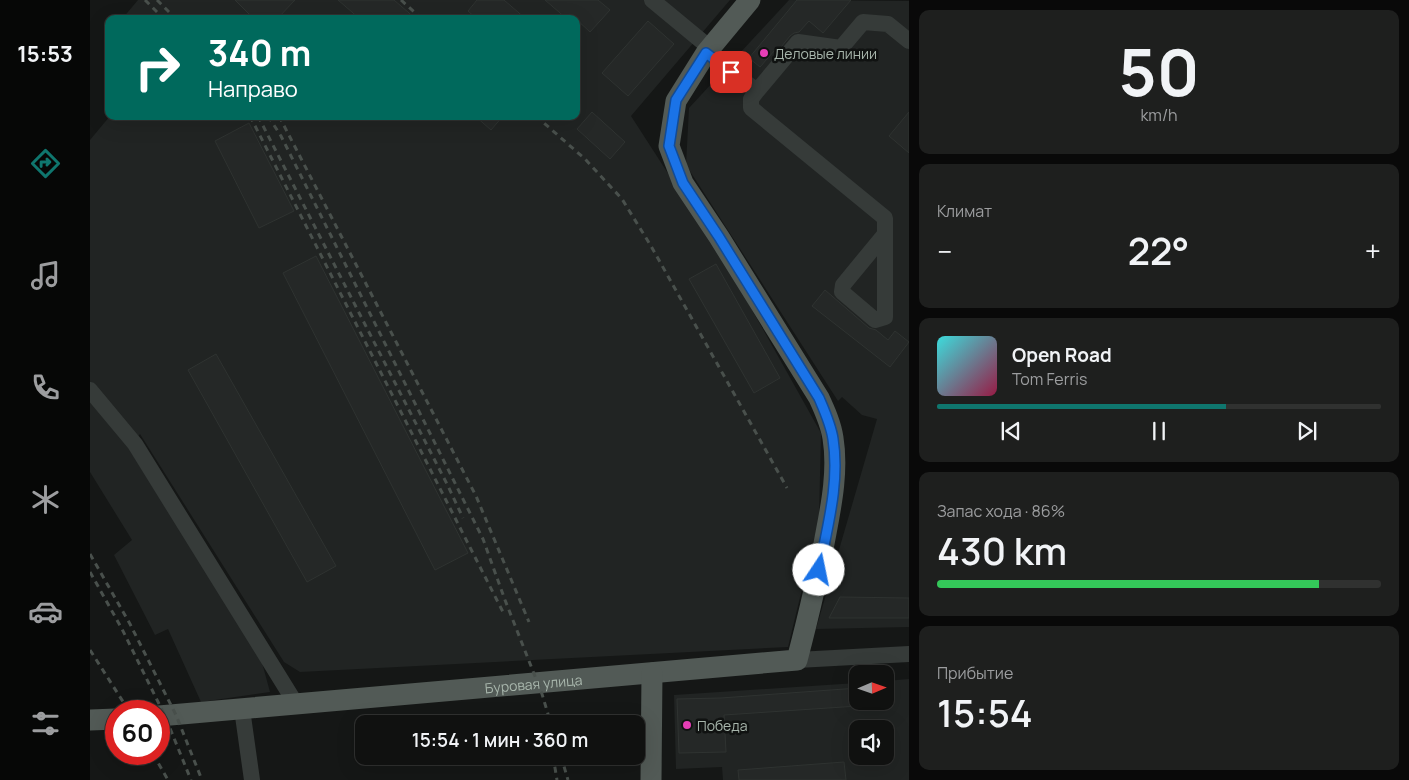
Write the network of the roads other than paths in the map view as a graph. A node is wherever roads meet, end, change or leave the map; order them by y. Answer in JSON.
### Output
{"nodes":[{"id":1,"x":652,"y":0,"type":"edge"},
{"id":2,"x":750,"y":0,"type":"edge"},
{"id":3,"x":909,"y":41,"type":"edge"},
{"id":4,"x":708,"y":51,"type":"junction"},
{"id":5,"x":757,"y":91,"type":"junction"},
{"id":6,"x":885,"y":234,"type":"junction"},
{"id":7,"x":90,"y":390,"type":"edge"},
{"id":8,"x":909,"y":654,"type":"edge"},
{"id":9,"x":797,"y":660,"type":"junction"},
{"id":10,"x":652,"y":673,"type":"junction"},
{"id":11,"x":296,"y":704,"type":"junction"},
{"id":12,"x":242,"y":709,"type":"junction"},
{"id":13,"x":170,"y":715,"type":"edge"},
{"id":14,"x":105,"y":719,"type":"edge"},
{"id":15,"x":90,"y":720,"type":"edge"},
{"id":16,"x":252,"y":780,"type":"edge"},
{"id":17,"x":652,"y":780,"type":"edge"}],
"edges":[{"from":1,"to":4,"type":"street"},
{"from":2,"to":4,"type":"main road"},
{"from":3,"to":5,"type":"street"},
{"from":4,"to":5,"type":"street"},
{"from":4,"to":9,"type":"main road"},
{"from":5,"to":6,"type":"street"},
{"from":6,"to":6,"type":"street"},
{"from":7,"to":11,"type":"street"},
{"from":8,"to":9,"type":"street","name":"Буровая улица"},
{"from":9,"to":10,"type":"main road","name":"Буровая улица"},
{"from":10,"to":11,"type":"main road","name":"Буровая улица"},
{"from":10,"to":17,"type":"main road"},
{"from":11,"to":12,"type":"main road","name":"Буровая улица"},
{"from":12,"to":13,"type":"main road","name":"Буровая улица"},
{"from":12,"to":16,"type":"street"},
{"from":14,"to":15,"type":"main road"}]}
